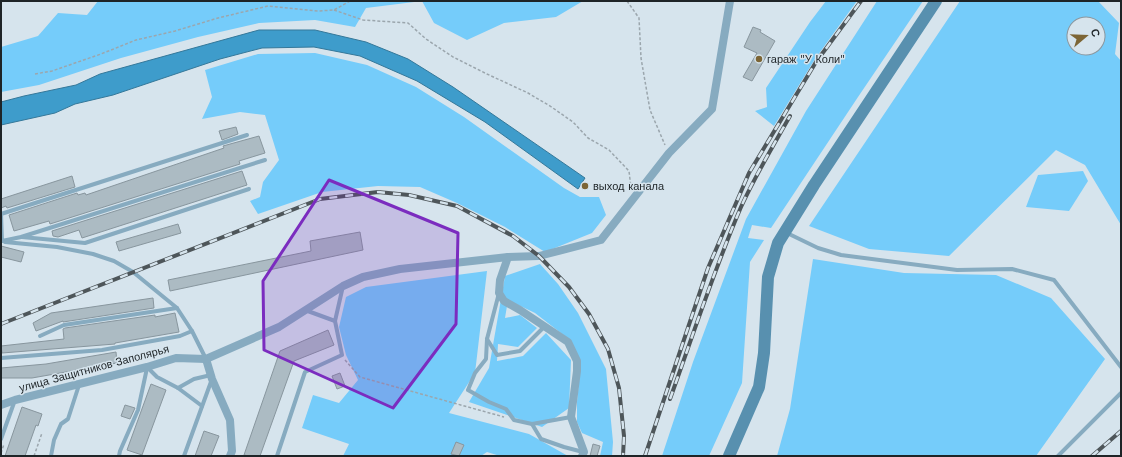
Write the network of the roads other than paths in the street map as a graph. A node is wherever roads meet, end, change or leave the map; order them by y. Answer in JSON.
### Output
{"nodes":[{"id":1,"x":730,"y":1,"type":"edge"},
{"id":2,"x":936,"y":1,"type":"edge"},
{"id":3,"x":247,"y":135,"type":"dead end"},
{"id":4,"x":265,"y":160,"type":"dead end"},
{"id":5,"x":249,"y":190,"type":"dead end"},
{"id":6,"x":785,"y":232,"type":"junction"},
{"id":7,"x":21,"y":236,"type":"junction"},
{"id":8,"x":1,"y":241,"type":"edge"},
{"id":9,"x":508,"y":258,"type":"junction"},
{"id":10,"x":343,"y":286,"type":"junction"},
{"id":11,"x":499,"y":293,"type":"junction"},
{"id":12,"x":177,"y":308,"type":"junction"},
{"id":13,"x":305,"y":310,"type":"junction"},
{"id":14,"x":335,"y":321,"type":"junction"},
{"id":15,"x":545,"y":326,"type":"junction"},
{"id":16,"x":192,"y":331,"type":"junction"},
{"id":17,"x":40,"y":336,"type":"dead end"},
{"id":18,"x":487,"y":339,"type":"junction"},
{"id":19,"x":1,"y":358,"type":"edge"},
{"id":20,"x":206,"y":359,"type":"junction"},
{"id":21,"x":147,"y":367,"type":"junction"},
{"id":22,"x":1121,"y":367,"type":"edge"},
{"id":23,"x":211,"y":377,"type":"junction"},
{"id":24,"x":79,"y":385,"type":"junction"},
{"id":25,"x":178,"y":388,"type":"junction"},
{"id":26,"x":1121,"y":393,"type":"edge"},
{"id":27,"x":15,"y":400,"type":"junction"},
{"id":28,"x":1,"y":405,"type":"edge"},
{"id":29,"x":202,"y":406,"type":"junction"},
{"id":30,"x":571,"y":417,"type":"junction"},
{"id":31,"x":532,"y":424,"type":"junction"},
{"id":32,"x":1,"y":439,"type":"edge"},
{"id":33,"x":583,"y":454,"type":"edge"},
{"id":34,"x":51,"y":456,"type":"edge"},
{"id":35,"x":119,"y":456,"type":"edge"},
{"id":36,"x":184,"y":456,"type":"edge"},
{"id":37,"x":230,"y":456,"type":"edge"},
{"id":38,"x":277,"y":456,"type":"edge"},
{"id":39,"x":729,"y":456,"type":"edge"},
{"id":40,"x":1058,"y":456,"type":"edge"}],
"edges":[{"from":1,"to":9,"type":"street","name":"улица Защитников Заполярья"},
{"from":2,"to":6,"type":"main road"},
{"from":3,"to":8,"type":"lane"},
{"from":4,"to":7,"type":"lane"},
{"from":5,"to":7,"type":"lane"},
{"from":6,"to":22,"type":"lane"},
{"from":6,"to":39,"type":"main road"},
{"from":7,"to":8,"type":"lane"},
{"from":8,"to":12,"type":"lane"},
{"from":9,"to":10,"type":"street","name":"улица Защитников Заполярья"},
{"from":9,"to":11,"type":"street"},
{"from":10,"to":13,"type":"street","name":"улица Защитников Заполярья"},
{"from":10,"to":14,"type":"lane"},
{"from":11,"to":15,"type":"street"},
{"from":11,"to":18,"type":"lane"},
{"from":12,"to":16,"type":"lane"},
{"from":12,"to":17,"type":"lane"},
{"from":13,"to":14,"type":"lane"},
{"from":13,"to":20,"type":"street","name":"улица Защитников Заполярья"},
{"from":14,"to":38,"type":"lane"},
{"from":15,"to":18,"type":"lane"},
{"from":15,"to":30,"type":"street"},
{"from":16,"to":19,"type":"lane"},
{"from":16,"to":20,"type":"lane"},
{"from":18,"to":31,"type":"lane"},
{"from":20,"to":21,"type":"street","name":"улица Защитников Заполярья"},
{"from":20,"to":23,"type":"street"},
{"from":21,"to":24,"type":"street","name":"улица Защитников Заполярья"},
{"from":21,"to":25,"type":"lane"},
{"from":21,"to":35,"type":"lane"},
{"from":23,"to":25,"type":"lane"},
{"from":23,"to":29,"type":"lane"},
{"from":23,"to":37,"type":"street"},
{"from":24,"to":27,"type":"street","name":"улица Защитников Заполярья"},
{"from":24,"to":34,"type":"lane"},
{"from":25,"to":29,"type":"lane"},
{"from":26,"to":40,"type":"lane"},
{"from":27,"to":28,"type":"street","name":"улица Защитников Заполярья"},
{"from":27,"to":32,"type":"lane"},
{"from":29,"to":36,"type":"lane"},
{"from":30,"to":31,"type":"lane"},
{"from":30,"to":33,"type":"street"},
{"from":31,"to":33,"type":"lane"}]}
